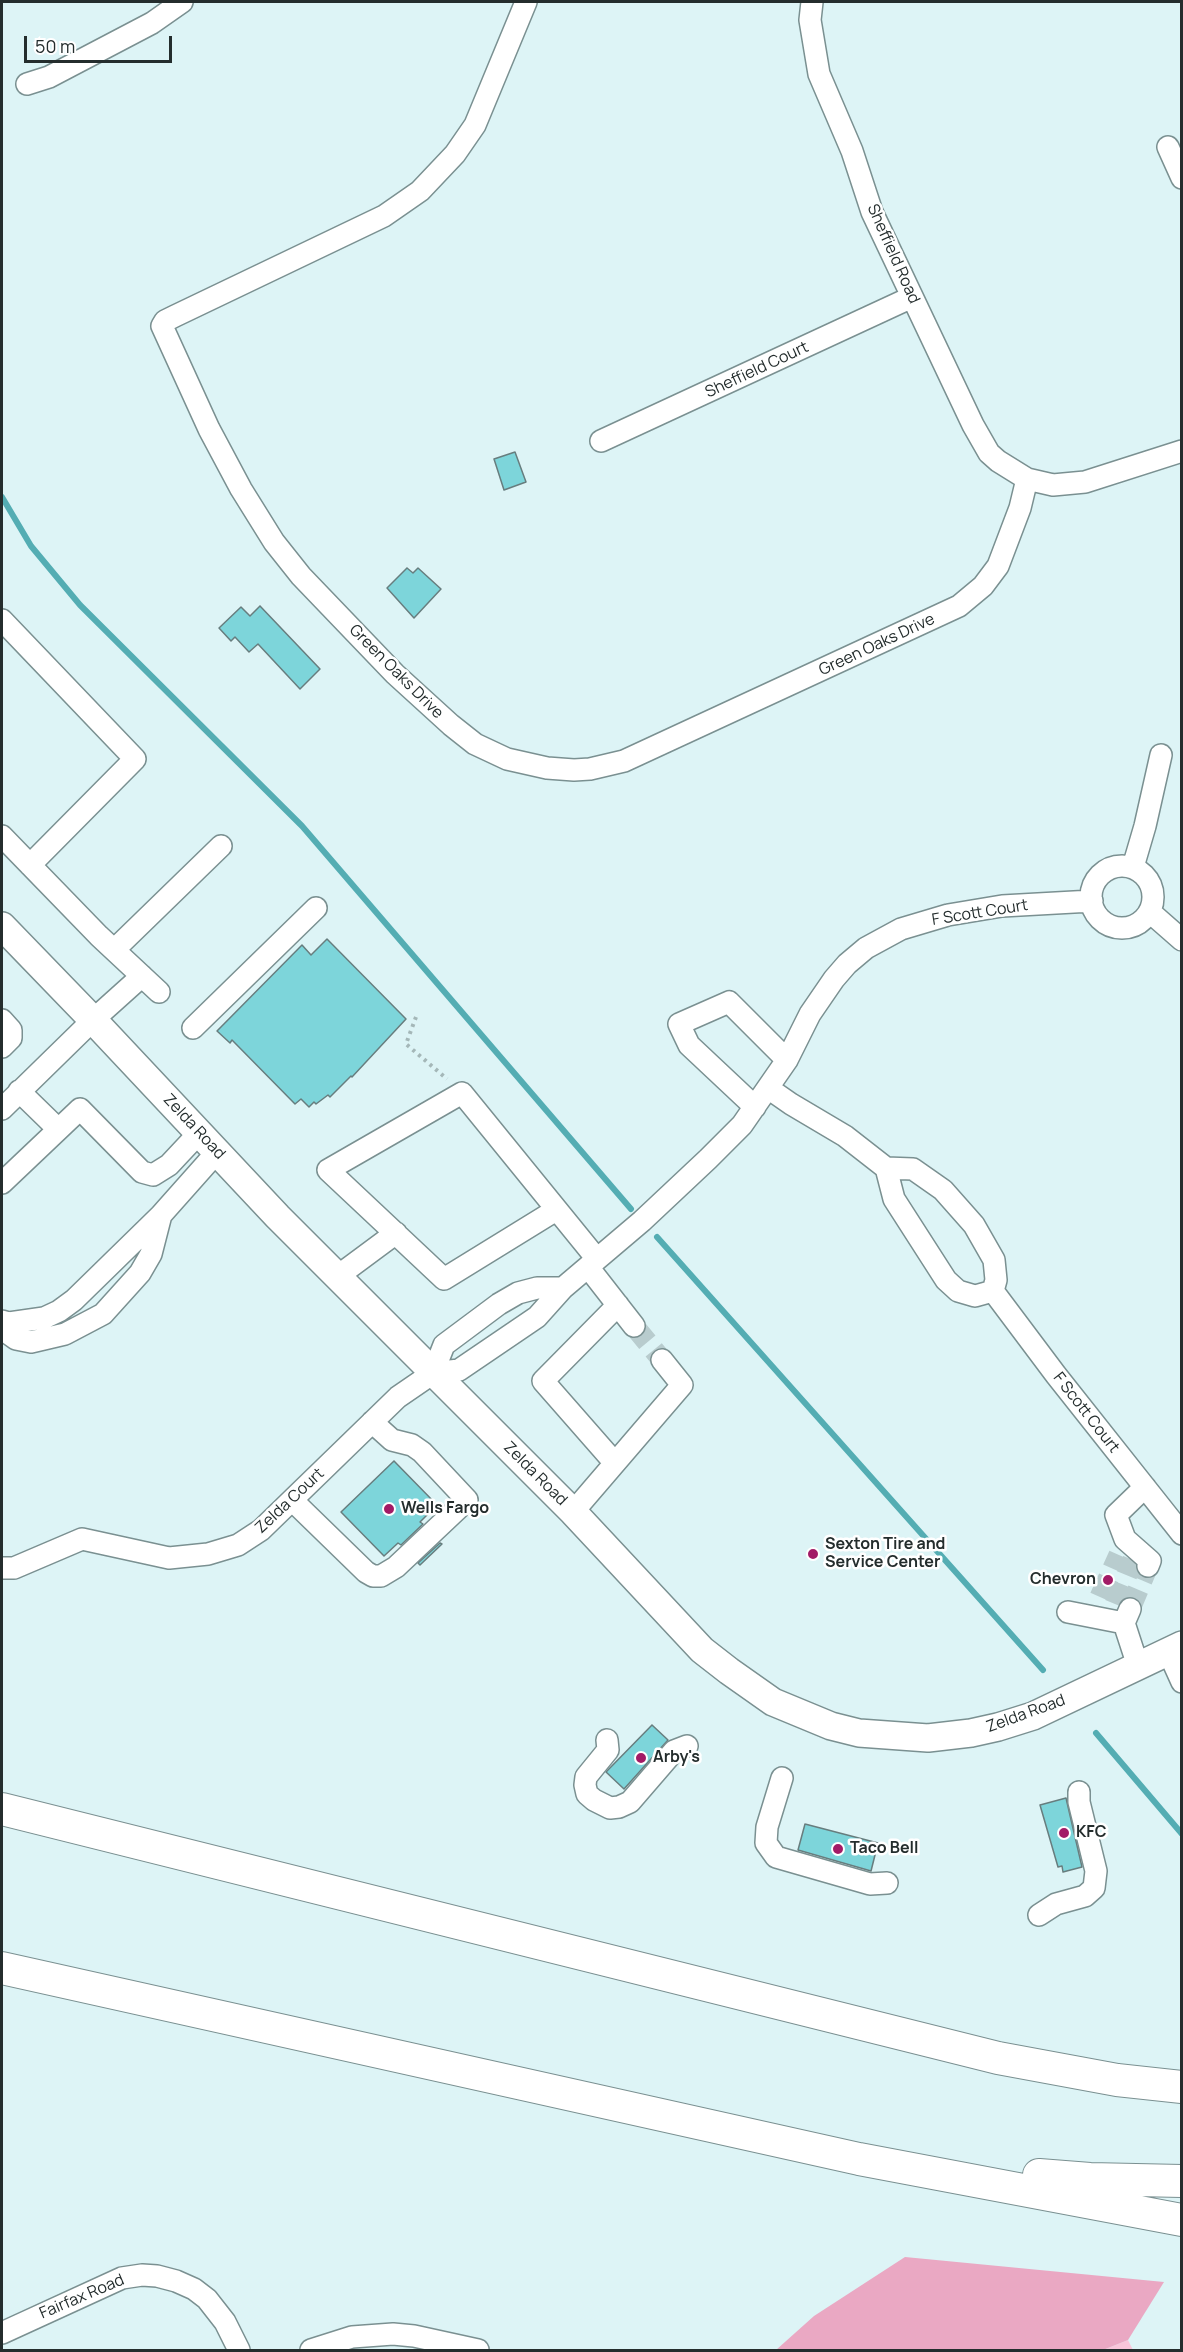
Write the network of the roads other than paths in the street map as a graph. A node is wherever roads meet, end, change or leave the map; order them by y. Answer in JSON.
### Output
{"nodes":[{"id":1,"x":182,"y":2,"type":"edge"},
{"id":2,"x":526,"y":2,"type":"edge"},
{"id":3,"x":812,"y":2,"type":"edge"},
{"id":4,"x":27,"y":84,"type":"dead end"},
{"id":5,"x":1168,"y":147,"type":"dead end"},
{"id":6,"x":1182,"y":178,"type":"edge"},
{"id":7,"x":912,"y":297,"type":"junction"},
{"id":8,"x":601,"y":441,"type":"dead end"},
{"id":9,"x":1180,"y":451,"type":"edge"},
{"id":10,"x":1027,"y":479,"type":"junction"},
{"id":11,"x":2,"y":620,"type":"edge"},
{"id":12,"x":1161,"y":755,"type":"dead end"},
{"id":13,"x":2,"y":836,"type":"edge"},
{"id":14,"x":221,"y":846,"type":"dead end"},
{"id":15,"x":30,"y":865,"type":"junction"},
{"id":16,"x":1133,"y":867,"type":"junction"},
{"id":17,"x":1092,"y":901,"type":"junction"},
{"id":18,"x":316,"y":908,"type":"dead end"},
{"id":19,"x":1150,"y":912,"type":"junction"},
{"id":20,"x":5,"y":936,"type":"edge"},
{"id":21,"x":1182,"y":940,"type":"edge"},
{"id":22,"x":114,"y":950,"type":"junction"},
{"id":23,"x":142,"y":976,"type":"junction"},
{"id":24,"x":159,"y":992,"type":"dead end"},
{"id":25,"x":2,"y":1020,"type":"edge"},
{"id":26,"x":93,"y":1020,"type":"junction"},
{"id":27,"x":193,"y":1028,"type":"dead end"},
{"id":28,"x":2,"y":1047,"type":"edge"},
{"id":29,"x":787,"y":1060,"type":"junction"},
{"id":30,"x":768,"y":1088,"type":"junction"},
{"id":31,"x":19,"y":1091,"type":"junction"},
{"id":32,"x":755,"y":1107,"type":"junction"},
{"id":33,"x":2,"y":1109,"type":"edge"},
{"id":34,"x":58,"y":1129,"type":"junction"},
{"id":35,"x":208,"y":1143,"type":"junction"},
{"id":36,"x":886,"y":1168,"type":"junction"},
{"id":37,"x":2,"y":1184,"type":"edge"},
{"id":38,"x":556,"y":1210,"type":"junction"},
{"id":39,"x":161,"y":1215,"type":"junction"},
{"id":40,"x":396,"y":1233,"type":"junction"},
{"id":41,"x":592,"y":1263,"type":"junction"},
{"id":42,"x":338,"y":1276,"type":"junction"},
{"id":43,"x":562,"y":1288,"type":"junction"},
{"id":44,"x":993,"y":1291,"type":"junction"},
{"id":45,"x":618,"y":1305,"type":"junction"},
{"id":46,"x":2,"y":1321,"type":"edge"},
{"id":47,"x":634,"y":1326,"type":"tunnel mouth"},
{"id":48,"x":2,"y":1329,"type":"edge"},
{"id":49,"x":662,"y":1360,"type":"tunnel mouth"},
{"id":50,"x":433,"y":1373,"type":"junction"},
{"id":51,"x":372,"y":1422,"type":"junction"},
{"id":52,"x":615,"y":1462,"type":"junction"},
{"id":53,"x":1145,"y":1487,"type":"junction"},
{"id":54,"x":292,"y":1500,"type":"junction"},
{"id":55,"x":573,"y":1512,"type":"junction"},
{"id":56,"x":1182,"y":1534,"type":"edge"},
{"id":57,"x":1132,"y":1554,"type":"tunnel mouth"},
{"id":58,"x":2,"y":1568,"type":"edge"},
{"id":59,"x":1068,"y":1612,"type":"dead end"},
{"id":60,"x":1175,"y":1648,"type":"edge"},
{"id":61,"x":1138,"y":1666,"type":"junction"},
{"id":62,"x":1182,"y":1682,"type":"edge"},
{"id":63,"x":607,"y":1740,"type":"dead end"},
{"id":64,"x":687,"y":1746,"type":"dead end"},
{"id":65,"x":782,"y":1778,"type":"dead end"},
{"id":66,"x":1079,"y":1792,"type":"dead end"},
{"id":67,"x":2,"y":1809,"type":"edge"},
{"id":68,"x":886,"y":1883,"type":"dead end"},
{"id":69,"x":1039,"y":1915,"type":"dead end"},
{"id":70,"x":2,"y":1968,"type":"edge"},
{"id":71,"x":1182,"y":2087,"type":"edge"},
{"id":72,"x":859,"y":2159,"type":"junction"},
{"id":73,"x":1182,"y":2181,"type":"edge"},
{"id":74,"x":1182,"y":2220,"type":"edge"},
{"id":75,"x":2,"y":2333,"type":"edge"},
{"id":76,"x":239,"y":2350,"type":"edge"},
{"id":77,"x":311,"y":2350,"type":"edge"},
{"id":78,"x":478,"y":2350,"type":"edge"}],
"edges":[{"from":1,"to":4,"type":"street"},
{"from":2,"to":10,"type":"street","name":"Green Oaks Drive"},
{"from":3,"to":7,"type":"street","name":"Sheffield Road"},
{"from":5,"to":6,"type":"street"},
{"from":7,"to":8,"type":"street","name":"Sheffield Court"},
{"from":7,"to":10,"type":"street","name":"Sheffield Road"},
{"from":9,"to":10,"type":"street"},
{"from":11,"to":15,"type":"street"},
{"from":12,"to":16,"type":"street"},
{"from":13,"to":15,"type":"street"},
{"from":14,"to":22,"type":"street"},
{"from":15,"to":22,"type":"street"},
{"from":16,"to":17,"type":"street"},
{"from":16,"to":19,"type":"street"},
{"from":17,"to":19,"type":"street"},
{"from":17,"to":29,"type":"street","name":"F Scott Court"},
{"from":18,"to":27,"type":"street"},
{"from":19,"to":21,"type":"street"},
{"from":20,"to":26,"type":"main road","name":"Zelda Road"},
{"from":22,"to":23,"type":"street"},
{"from":23,"to":24,"type":"street"},
{"from":23,"to":26,"type":"street"},
{"from":25,"to":28,"type":"street"},
{"from":26,"to":31,"type":"street"},
{"from":26,"to":35,"type":"main road","name":"Zelda Road"},
{"from":29,"to":30,"type":"street","name":"F Scott Court"},
{"from":29,"to":32,"type":"street"},
{"from":30,"to":32,"type":"street","name":"F Scott Court"},
{"from":30,"to":36,"type":"street"},
{"from":31,"to":33,"type":"street"},
{"from":31,"to":34,"type":"street"},
{"from":32,"to":41,"type":"street","name":"F Scott Court"},
{"from":34,"to":35,"type":"street"},
{"from":34,"to":37,"type":"street"},
{"from":35,"to":39,"type":"street"},
{"from":35,"to":42,"type":"main road","name":"Zelda Road"},
{"from":36,"to":44,"type":"street"},
{"from":36,"to":44,"type":"street"},
{"from":38,"to":40,"type":"street"},
{"from":38,"to":40,"type":"street"},
{"from":38,"to":41,"type":"street"},
{"from":39,"to":46,"type":"street"},
{"from":39,"to":48,"type":"street"},
{"from":40,"to":42,"type":"street"},
{"from":41,"to":43,"type":"street","name":"F Scott Court"},
{"from":41,"to":45,"type":"street"},
{"from":42,"to":50,"type":"main road","name":"Zelda Road"},
{"from":43,"to":50,"type":"street","name":"F Scott Court"},
{"from":43,"to":50,"type":"street"},
{"from":44,"to":53,"type":"street","name":"F Scott Court"},
{"from":45,"to":47,"type":"street"},
{"from":45,"to":52,"type":"street"},
{"from":49,"to":52,"type":"street"},
{"from":50,"to":51,"type":"street","name":"Zelda Court"},
{"from":50,"to":55,"type":"main road","name":"Zelda Road"},
{"from":51,"to":54,"type":"street","name":"Zelda Court"},
{"from":51,"to":54,"type":"street"},
{"from":52,"to":55,"type":"street"},
{"from":53,"to":56,"type":"street","name":"F Scott Court"},
{"from":53,"to":57,"type":"street"},
{"from":54,"to":58,"type":"street","name":"Zelda Court"},
{"from":55,"to":61,"type":"main road","name":"Zelda Road"},
{"from":59,"to":61,"type":"street"},
{"from":60,"to":61,"type":"main road","name":"Zelda Road"},
{"from":60,"to":62,"type":"street"},
{"from":63,"to":64,"type":"street"},
{"from":65,"to":68,"type":"street"},
{"from":66,"to":69,"type":"street"},
{"from":67,"to":71,"type":"highway"},
{"from":70,"to":72,"type":"highway"},
{"from":72,"to":73,"type":"highway"},
{"from":72,"to":74,"type":"highway"},
{"from":75,"to":76,"type":"street","name":"Fairfax Road"},
{"from":77,"to":78,"type":"street"}]}
